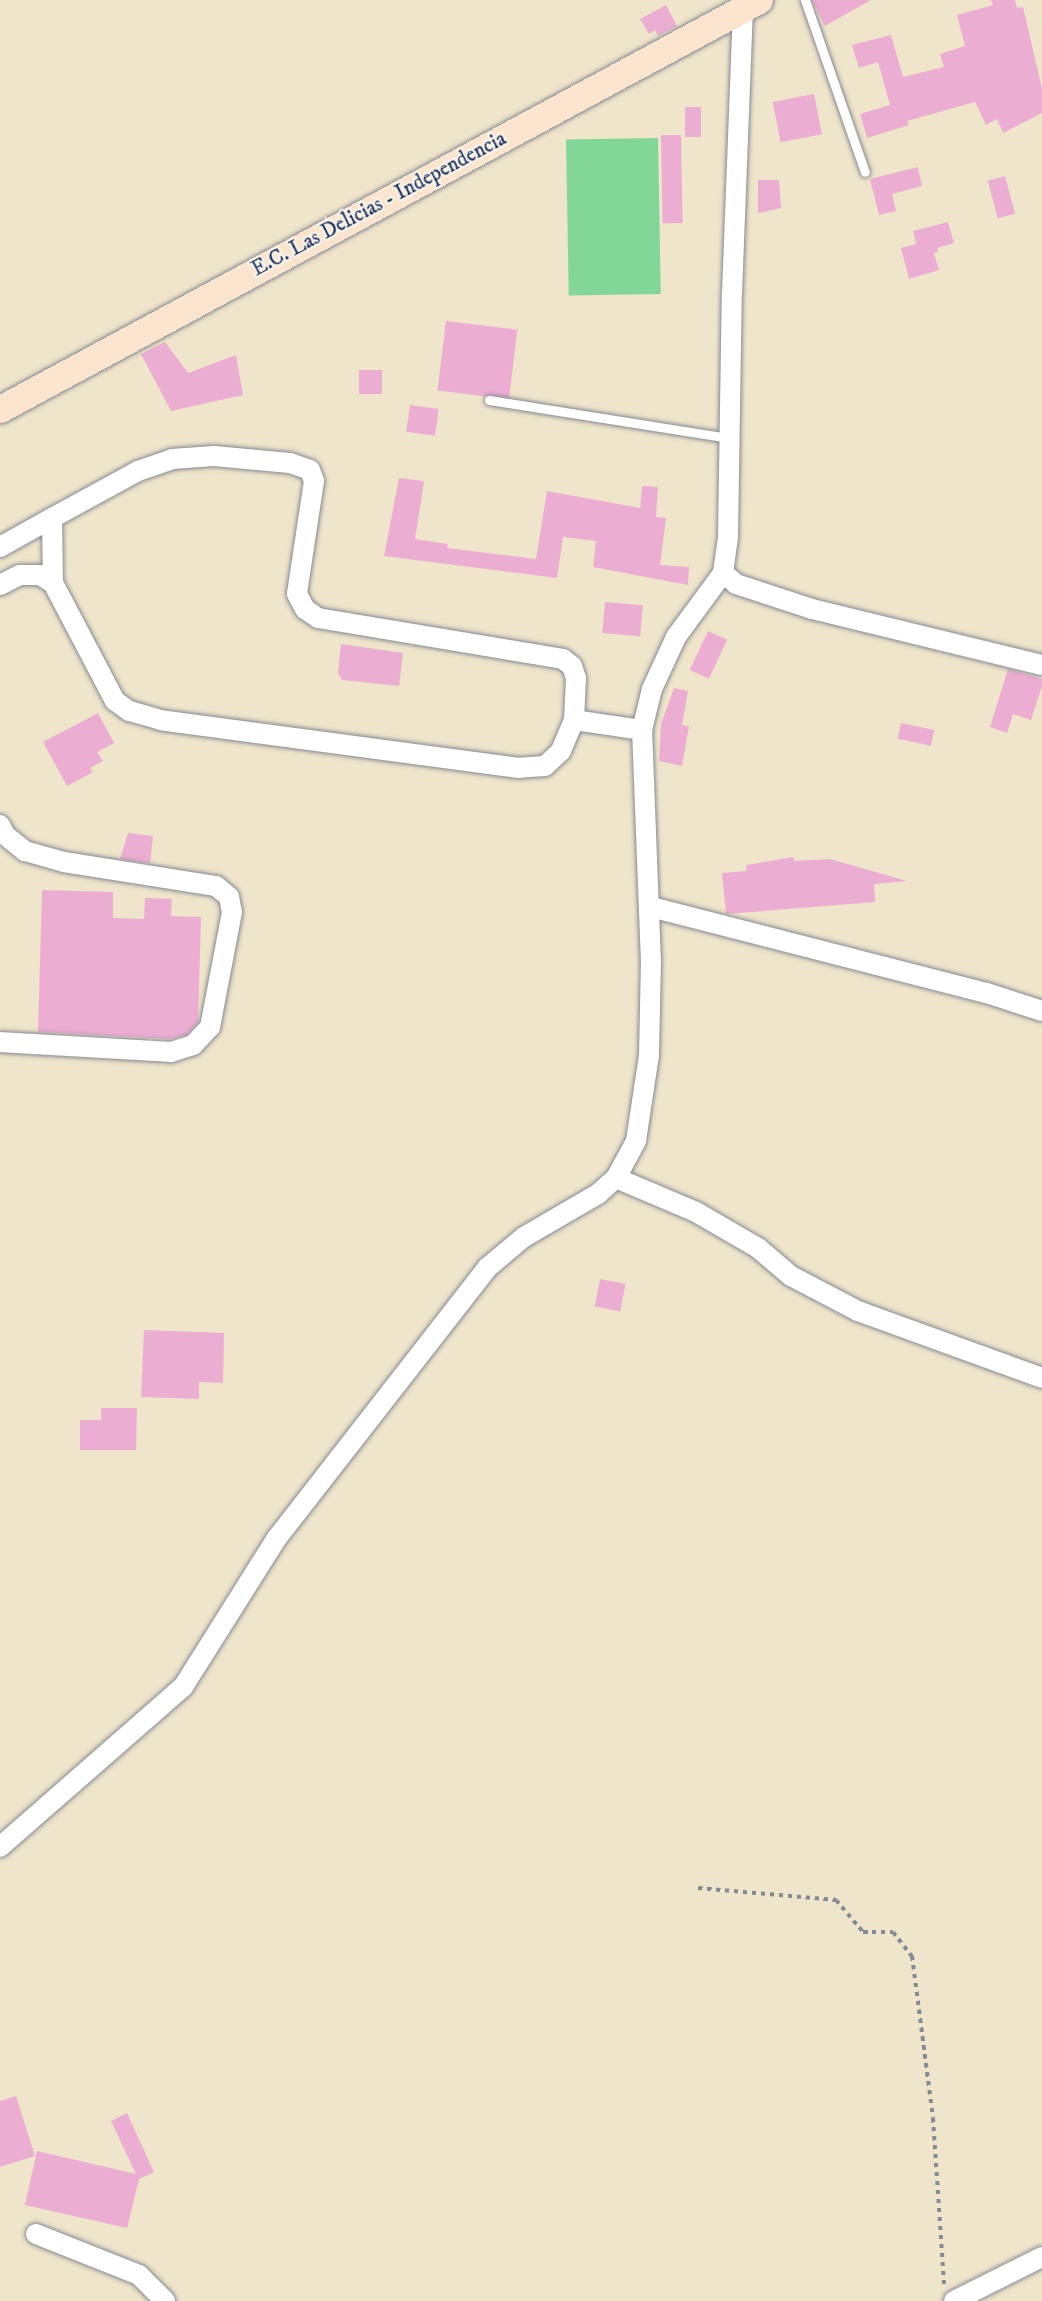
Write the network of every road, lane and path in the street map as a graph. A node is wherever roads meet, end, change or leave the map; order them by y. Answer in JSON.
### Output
{"nodes":[{"id":1,"x":805,"y":0,"type":"edge"},
{"id":2,"x":751,"y":4,"type":"edge"},
{"id":3,"x":865,"y":172,"type":"dead end"},
{"id":4,"x":489,"y":400,"type":"dead end"},
{"id":5,"x":0,"y":409,"type":"edge"},
{"id":6,"x":730,"y":438,"type":"junction"},
{"id":7,"x":52,"y":518,"type":"junction"},
{"id":8,"x":0,"y":547,"type":"edge"},
{"id":9,"x":723,"y":573,"type":"junction"},
{"id":10,"x":53,"y":583,"type":"junction"},
{"id":11,"x":0,"y":585,"type":"edge"},
{"id":12,"x":1042,"y":665,"type":"edge"},
{"id":13,"x":574,"y":720,"type":"junction"},
{"id":14,"x":642,"y":730,"type":"junction"},
{"id":15,"x":0,"y":825,"type":"edge"},
{"id":16,"x":651,"y":907,"type":"junction"},
{"id":17,"x":1042,"y":1011,"type":"edge"},
{"id":18,"x":0,"y":1042,"type":"edge"},
{"id":19,"x":616,"y":1178,"type":"junction"},
{"id":20,"x":1042,"y":1378,"type":"edge"},
{"id":21,"x":0,"y":1847,"type":"edge"},
{"id":22,"x":698,"y":1888,"type":"dead end"},
{"id":23,"x":36,"y":2234,"type":"dead end"},
{"id":24,"x":1042,"y":2257,"type":"edge"},
{"id":25,"x":949,"y":2295,"type":"edge"},
{"id":26,"x":165,"y":2301,"type":"edge"}],
"edges":[{"from":1,"to":3,"type":"lane"},
{"from":2,"to":5,"type":"street","name":"E.C. Las Delicias - Independencia"},
{"from":2,"to":6,"type":"street"},
{"from":4,"to":6,"type":"lane"},
{"from":6,"to":9,"type":"street"},
{"from":7,"to":8,"type":"street"},
{"from":7,"to":10,"type":"street"},
{"from":7,"to":13,"type":"street"},
{"from":9,"to":12,"type":"street"},
{"from":9,"to":14,"type":"street"},
{"from":10,"to":11,"type":"street"},
{"from":10,"to":13,"type":"street"},
{"from":13,"to":14,"type":"street"},
{"from":14,"to":16,"type":"street"},
{"from":15,"to":18,"type":"street"},
{"from":16,"to":17,"type":"street"},
{"from":16,"to":19,"type":"street"},
{"from":19,"to":20,"type":"street"},
{"from":19,"to":21,"type":"street"},
{"from":22,"to":25,"type":"path"},
{"from":23,"to":26,"type":"street"},
{"from":24,"to":25,"type":"street"}]}
